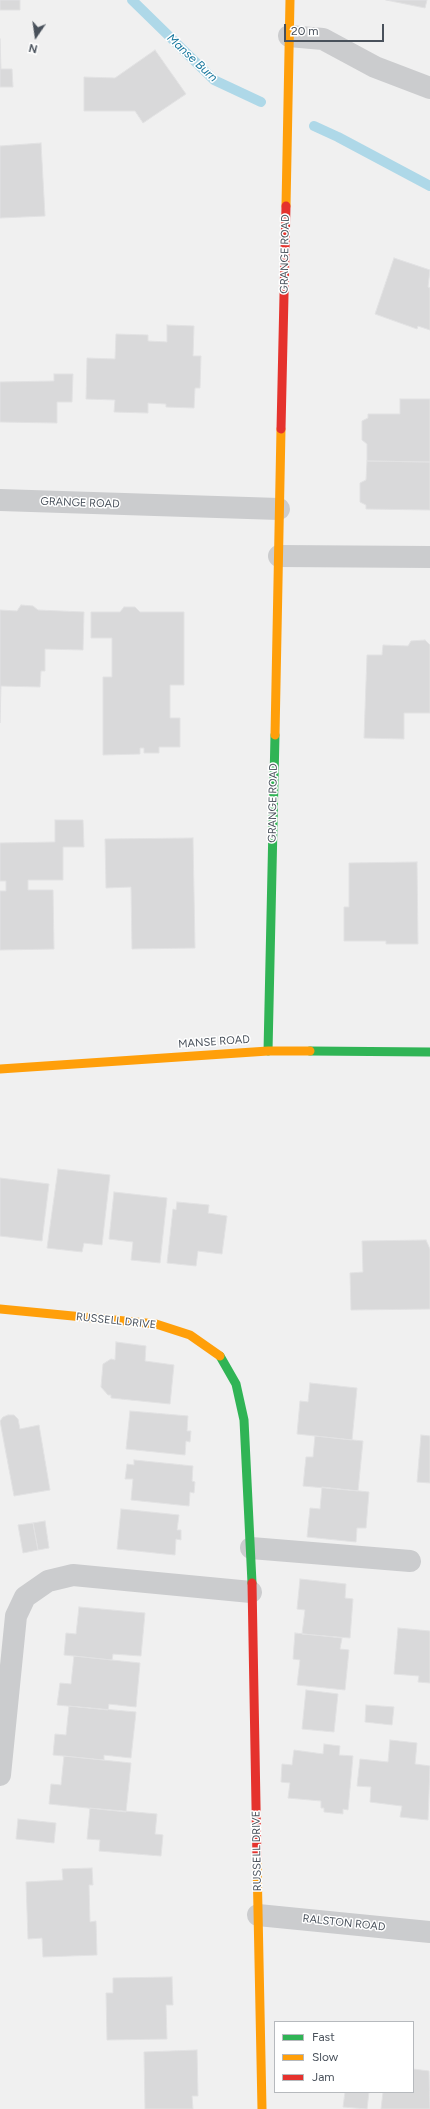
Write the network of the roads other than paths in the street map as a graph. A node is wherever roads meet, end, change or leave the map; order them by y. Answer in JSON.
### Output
{"nodes":[{"id":1,"x":290,"y":0,"type":"edge"},
{"id":2,"x":289,"y":36,"type":"junction"},
{"id":3,"x":430,"y":88,"type":"edge"},
{"id":4,"x":0,"y":500,"type":"edge"},
{"id":5,"x":280,"y":508,"type":"junction"},
{"id":6,"x":278,"y":556,"type":"junction"},
{"id":7,"x":430,"y":557,"type":"edge"},
{"id":8,"x":268,"y":1051,"type":"junction"},
{"id":9,"x":430,"y":1052,"type":"edge"},
{"id":10,"x":0,"y":1069,"type":"edge"},
{"id":11,"x":0,"y":1309,"type":"edge"},
{"id":12,"x":251,"y":1548,"type":"junction"},
{"id":13,"x":410,"y":1562,"type":"dead end"},
{"id":14,"x":251,"y":1592,"type":"junction"},
{"id":15,"x":0,"y":1776,"type":"edge"},
{"id":16,"x":258,"y":1915,"type":"junction"},
{"id":17,"x":430,"y":1932,"type":"edge"},
{"id":18,"x":262,"y":2109,"type":"edge"}],
"edges":[{"from":1,"to":2,"type":"street","name":"GRANGE ROAD"},
{"from":2,"to":3,"type":"street"},
{"from":2,"to":5,"type":"street","name":"GRANGE ROAD"},
{"from":4,"to":5,"type":"street","name":"GRANGE ROAD"},
{"from":5,"to":6,"type":"street","name":"GRANGE ROAD"},
{"from":6,"to":7,"type":"street"},
{"from":6,"to":8,"type":"street","name":"GRANGE ROAD"},
{"from":8,"to":9,"type":"street","name":"MANSE ROAD"},
{"from":8,"to":10,"type":"street","name":"MANSE ROAD"},
{"from":11,"to":12,"type":"street","name":"RUSSELL DRIVE"},
{"from":12,"to":13,"type":"street"},
{"from":12,"to":14,"type":"street","name":"RUSSELL DRIVE"},
{"from":14,"to":15,"type":"street"},
{"from":14,"to":16,"type":"street","name":"RUSSELL DRIVE"},
{"from":16,"to":17,"type":"street","name":"RALSTON ROAD"},
{"from":16,"to":18,"type":"street","name":"RUSSELL DRIVE"}]}
